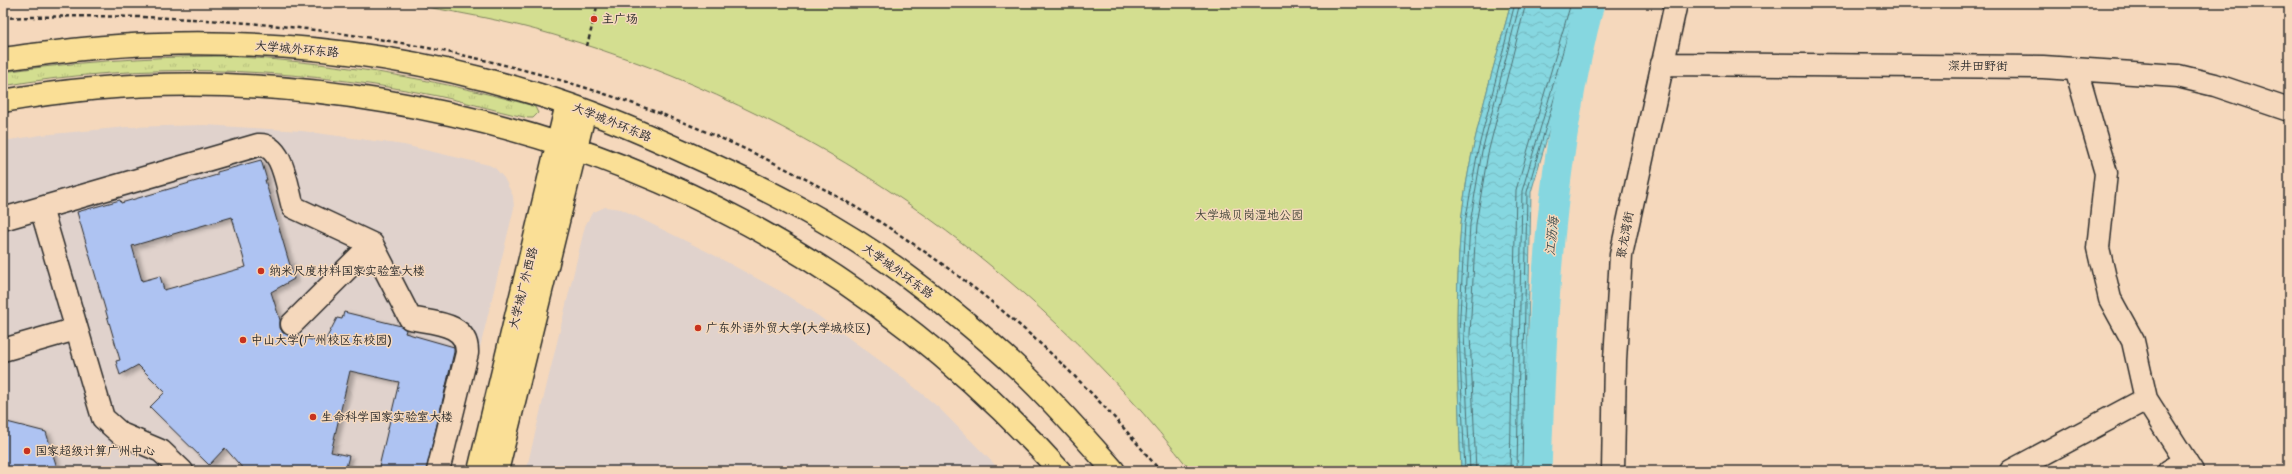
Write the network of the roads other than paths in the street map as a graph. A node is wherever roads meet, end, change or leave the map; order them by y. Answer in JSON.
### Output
{"nodes":[{"id":1,"x":1676,"y":3,"type":"edge"},
{"id":2,"x":3,"y":59,"type":"edge"},
{"id":3,"x":1662,"y":64,"type":"junction"},
{"id":4,"x":2076,"y":69,"type":"junction"},
{"id":5,"x":3,"y":101,"type":"edge"},
{"id":6,"x":576,"y":108,"type":"junction"},
{"id":7,"x":2289,"y":110,"type":"edge"},
{"id":8,"x":566,"y":148,"type":"junction"},
{"id":9,"x":41,"y":208,"type":"junction"},
{"id":10,"x":3,"y":219,"type":"edge"},
{"id":11,"x":372,"y":244,"type":"junction"},
{"id":12,"x":292,"y":324,"type":"dead end"},
{"id":13,"x":76,"y":329,"type":"junction"},
{"id":14,"x":3,"y":350,"type":"edge"},
{"id":15,"x":2146,"y":399,"type":"junction"},
{"id":16,"x":2182,"y":468,"type":"edge"},
{"id":17,"x":182,"y":471,"type":"edge"},
{"id":18,"x":438,"y":471,"type":"edge"},
{"id":19,"x":479,"y":471,"type":"edge"},
{"id":20,"x":497,"y":471,"type":"edge"},
{"id":21,"x":1060,"y":471,"type":"edge"},
{"id":22,"x":1114,"y":471,"type":"edge"},
{"id":23,"x":1613,"y":471,"type":"edge"},
{"id":24,"x":2011,"y":471,"type":"edge"}],
"edges":[{"from":1,"to":3,"type":"street","name":"聚龙湾街"},
{"from":2,"to":6,"type":"main road","name":"大学城外环东路"},
{"from":3,"to":4,"type":"street","name":"深井田野街"},
{"from":3,"to":23,"type":"street","name":"聚龙湾街"},
{"from":4,"to":7,"type":"street","name":"深井田野街"},
{"from":4,"to":15,"type":"street"},
{"from":5,"to":8,"type":"main road"},
{"from":6,"to":8,"type":"main road","name":"大学城广外西路"},
{"from":6,"to":22,"type":"main road","name":"大学城外环东路"},
{"from":8,"to":19,"type":"main road","name":"大学城广外西路"},
{"from":8,"to":20,"type":"main road","name":"大学城广外西路"},
{"from":8,"to":21,"type":"main road"},
{"from":9,"to":10,"type":"street"},
{"from":9,"to":11,"type":"street"},
{"from":9,"to":13,"type":"street"},
{"from":11,"to":12,"type":"street"},
{"from":11,"to":18,"type":"street"},
{"from":13,"to":14,"type":"street"},
{"from":13,"to":17,"type":"street"},
{"from":15,"to":16,"type":"street"},
{"from":15,"to":24,"type":"street"}]}
